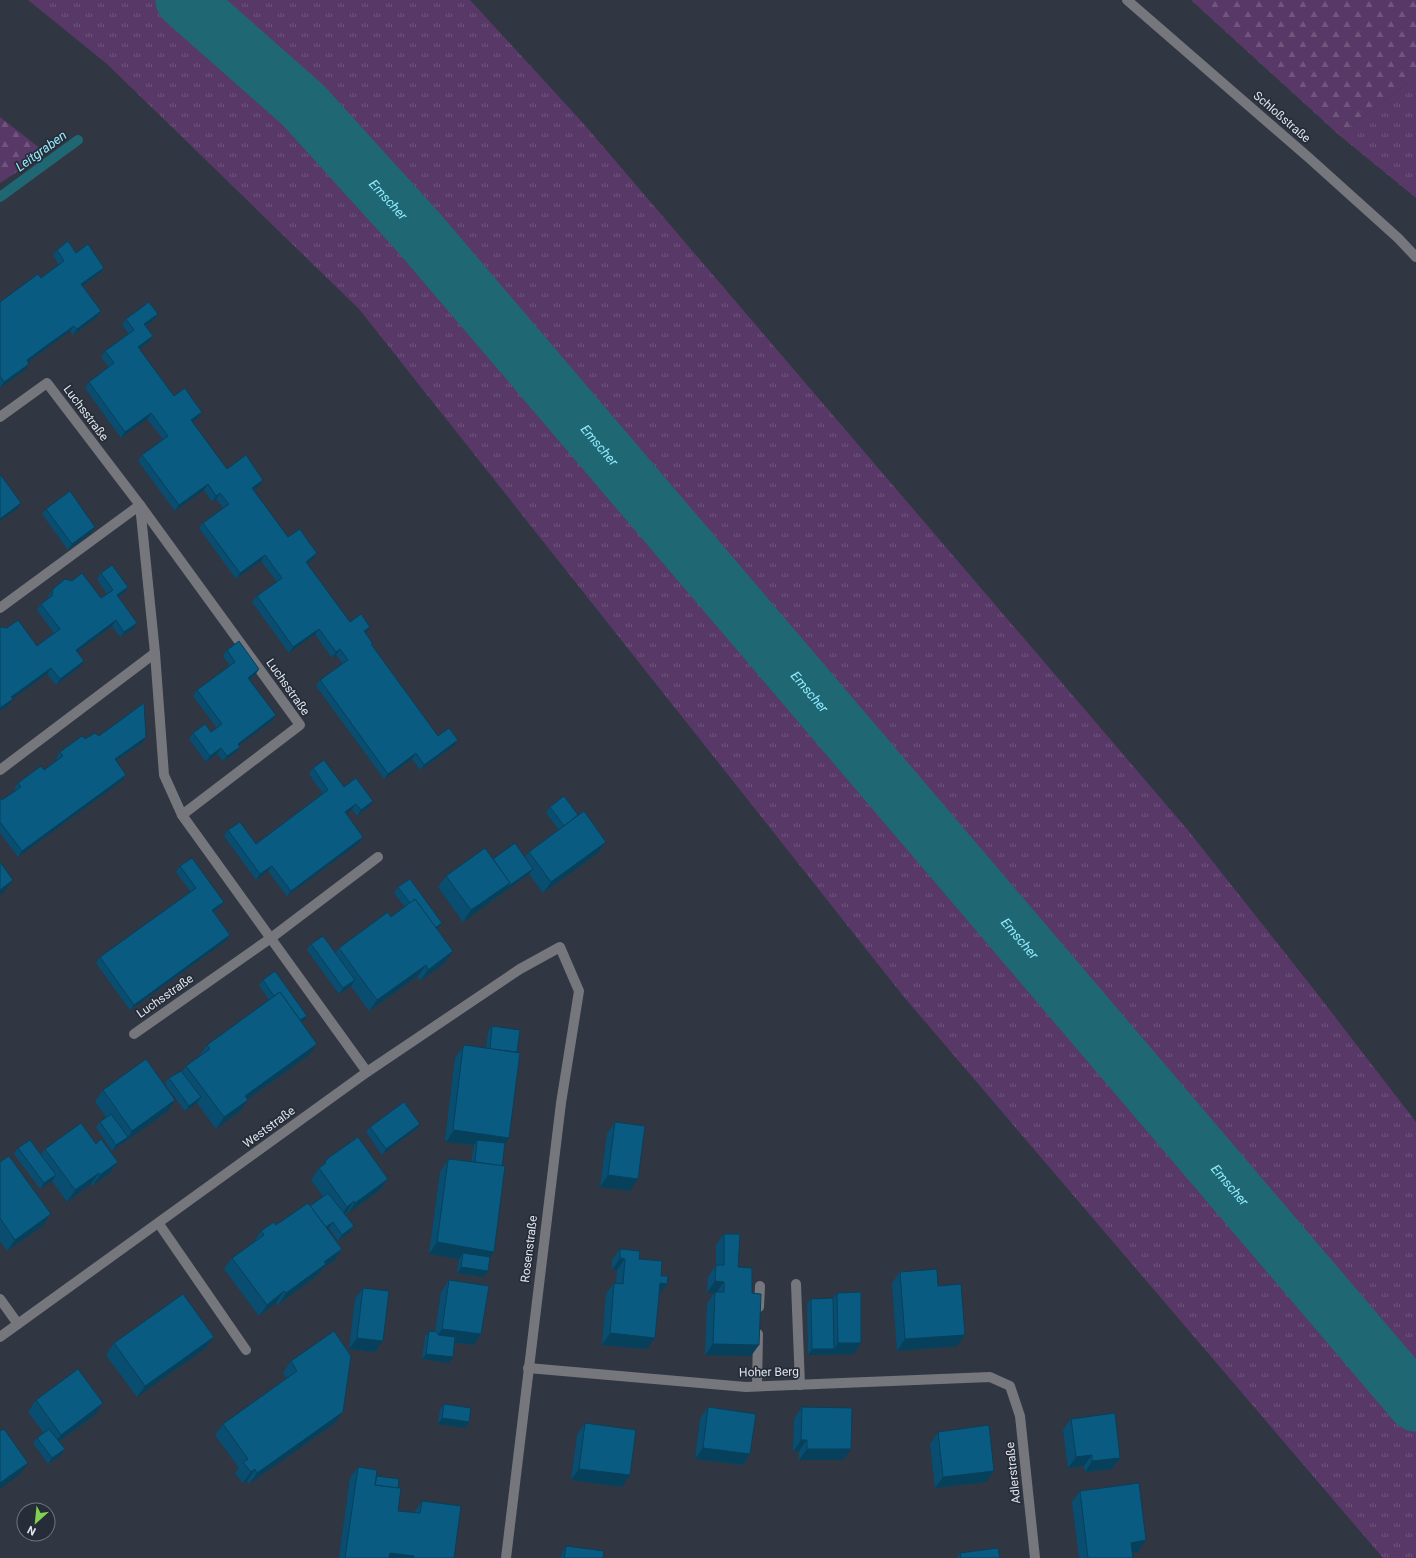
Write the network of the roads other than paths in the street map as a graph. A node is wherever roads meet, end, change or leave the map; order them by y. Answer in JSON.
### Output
{"nodes":[{"id":1,"x":1127,"y":0,"type":"edge"},
{"id":2,"x":1416,"y":257,"type":"edge"},
{"id":3,"x":0,"y":416,"type":"edge"},
{"id":4,"x":140,"y":505,"type":"junction"},
{"id":5,"x":0,"y":608,"type":"edge"},
{"id":6,"x":155,"y":653,"type":"junction"},
{"id":7,"x":0,"y":770,"type":"edge"},
{"id":8,"x":182,"y":815,"type":"junction"},
{"id":9,"x":378,"y":857,"type":"dead end"},
{"id":10,"x":271,"y":938,"type":"junction"},
{"id":11,"x":560,"y":947,"type":"joint"},
{"id":12,"x":134,"y":1034,"type":"dead end"},
{"id":13,"x":367,"y":1072,"type":"junction"},
{"id":14,"x":159,"y":1224,"type":"junction"},
{"id":15,"x":796,"y":1284,"type":"dead end"},
{"id":16,"x":760,"y":1286,"type":"dead end"},
{"id":17,"x":0,"y":1299,"type":"edge"},
{"id":18,"x":18,"y":1324,"type":"junction"},
{"id":19,"x":0,"y":1337,"type":"edge"},
{"id":20,"x":246,"y":1350,"type":"dead end"},
{"id":21,"x":528,"y":1368,"type":"junction"},
{"id":22,"x":800,"y":1385,"type":"junction"},
{"id":23,"x":757,"y":1386,"type":"junction"},
{"id":24,"x":1010,"y":1386,"type":"joint"},
{"id":25,"x":506,"y":1558,"type":"edge"},
{"id":26,"x":1035,"y":1558,"type":"edge"}],
"edges":[{"from":1,"to":2,"type":"street","name":"Schloßstraße"},
{"from":3,"to":4,"type":"street","name":"Luchsstraße"},
{"from":4,"to":5,"type":"street"},
{"from":4,"to":6,"type":"street"},
{"from":4,"to":8,"type":"street","name":"Luchsstraße"},
{"from":6,"to":7,"type":"street"},
{"from":6,"to":8,"type":"street"},
{"from":8,"to":10,"type":"street"},
{"from":9,"to":10,"type":"street","name":"Luchsstraße"},
{"from":10,"to":12,"type":"street","name":"Luchsstraße"},
{"from":10,"to":13,"type":"street"},
{"from":11,"to":13,"type":"street","name":"Weststraße"},
{"from":11,"to":21,"type":"street","name":"Rosenstraße"},
{"from":13,"to":14,"type":"street","name":"Weststraße"},
{"from":14,"to":18,"type":"street","name":"Weststraße"},
{"from":14,"to":20,"type":"street"},
{"from":15,"to":22,"type":"street"},
{"from":16,"to":23,"type":"street"},
{"from":17,"to":18,"type":"street"},
{"from":18,"to":19,"type":"street","name":"Weststraße"},
{"from":21,"to":23,"type":"street","name":"Hoher Berg"},
{"from":21,"to":25,"type":"street","name":"Rosenstraße"},
{"from":22,"to":23,"type":"street","name":"Hoher Berg"},
{"from":22,"to":24,"type":"street","name":"Hoher Berg"},
{"from":24,"to":26,"type":"street","name":"Adlerstraße"}]}
